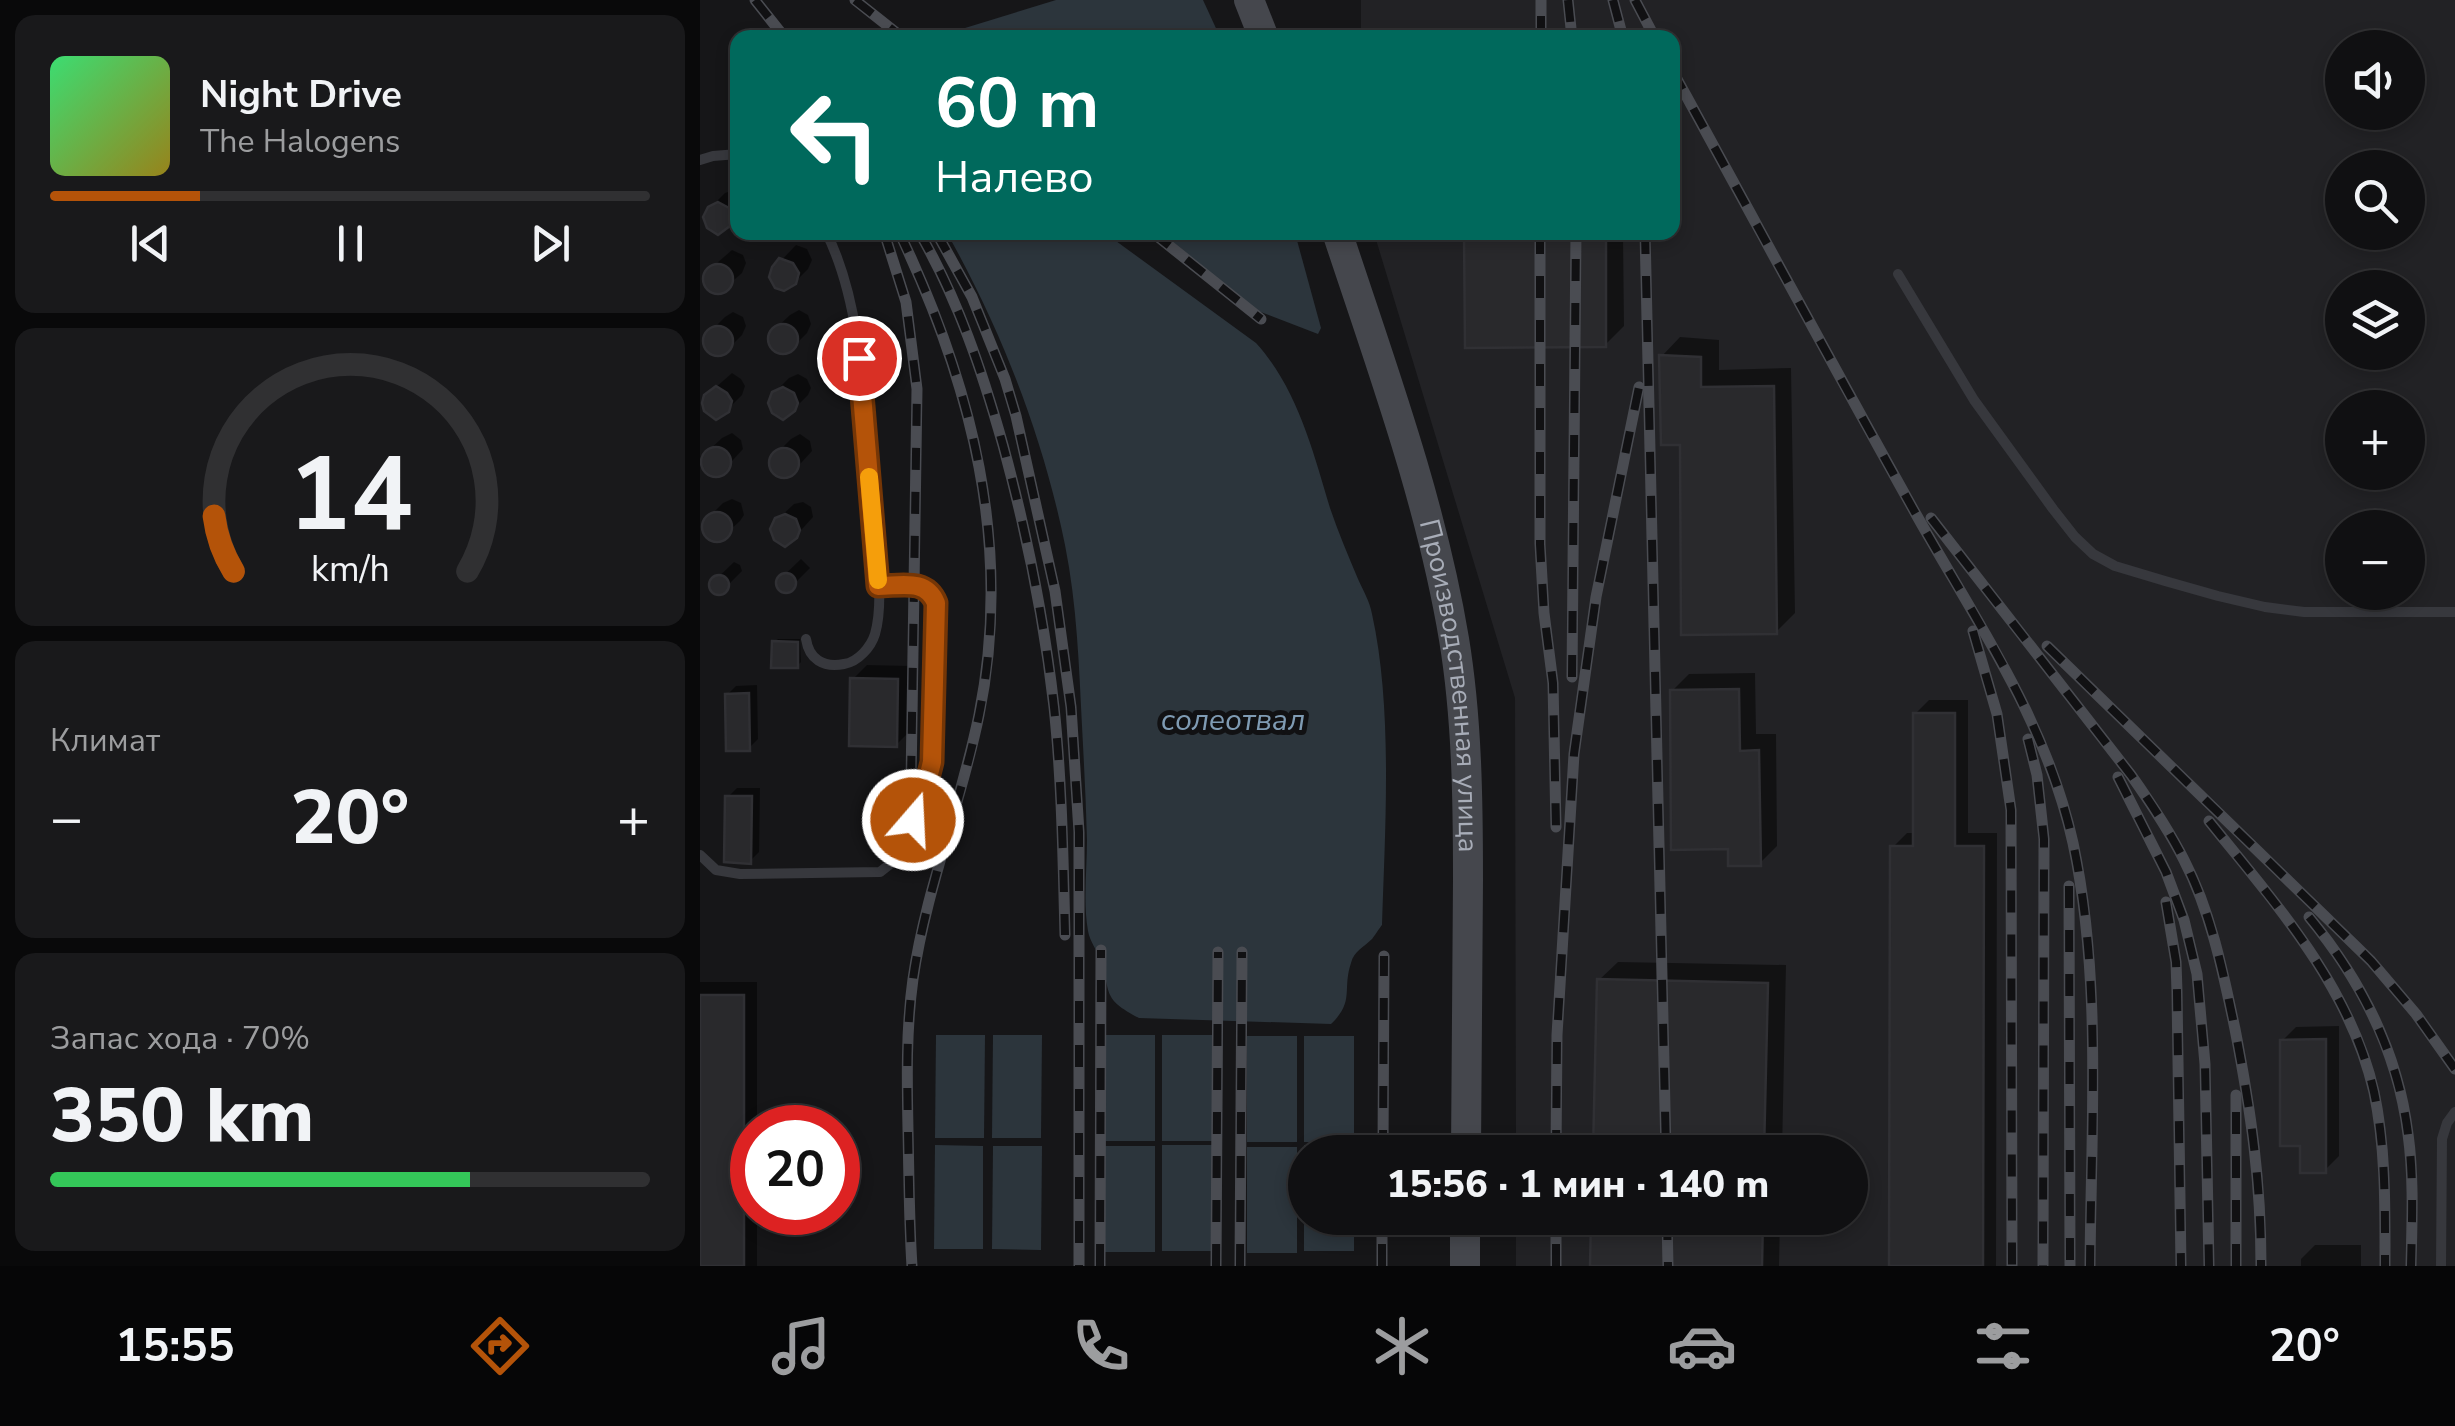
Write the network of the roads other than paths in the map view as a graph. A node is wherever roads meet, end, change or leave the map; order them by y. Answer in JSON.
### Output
{"nodes":[{"id":1,"x":1249,"y":0,"type":"edge"},
{"id":2,"x":1261,"y":30,"type":"edge"},
{"id":3,"x":730,"y":155,"type":"edge"},
{"id":4,"x":700,"y":160,"type":"edge"},
{"id":5,"x":829,"y":240,"type":"edge"},
{"id":6,"x":1340,"y":240,"type":"edge"},
{"id":7,"x":1898,"y":274,"type":"dead end"},
{"id":8,"x":878,"y":586,"type":"junction"},
{"id":9,"x":2455,"y":612,"type":"edge"},
{"id":10,"x":806,"y":638,"type":"dead end"},
{"id":11,"x":700,"y":855,"type":"edge"},
{"id":12,"x":2455,"y":1112,"type":"edge"},
{"id":13,"x":1466,"y":1135,"type":"edge"},
{"id":14,"x":1465,"y":1235,"type":"edge"},
{"id":15,"x":1465,"y":1266,"type":"edge"},
{"id":16,"x":2441,"y":1266,"type":"edge"}],
"edges":[{"from":1,"to":2,"type":"main road"},
{"from":3,"to":4,"type":"lane"},
{"from":5,"to":8,"type":"lane"},
{"from":6,"to":13,"type":"main road","name":"Производственная улица"},
{"from":7,"to":9,"type":"lane"},
{"from":8,"to":10,"type":"lane"},
{"from":8,"to":11,"type":"lane"},
{"from":12,"to":16,"type":"lane"},
{"from":14,"to":15,"type":"main road"}]}
